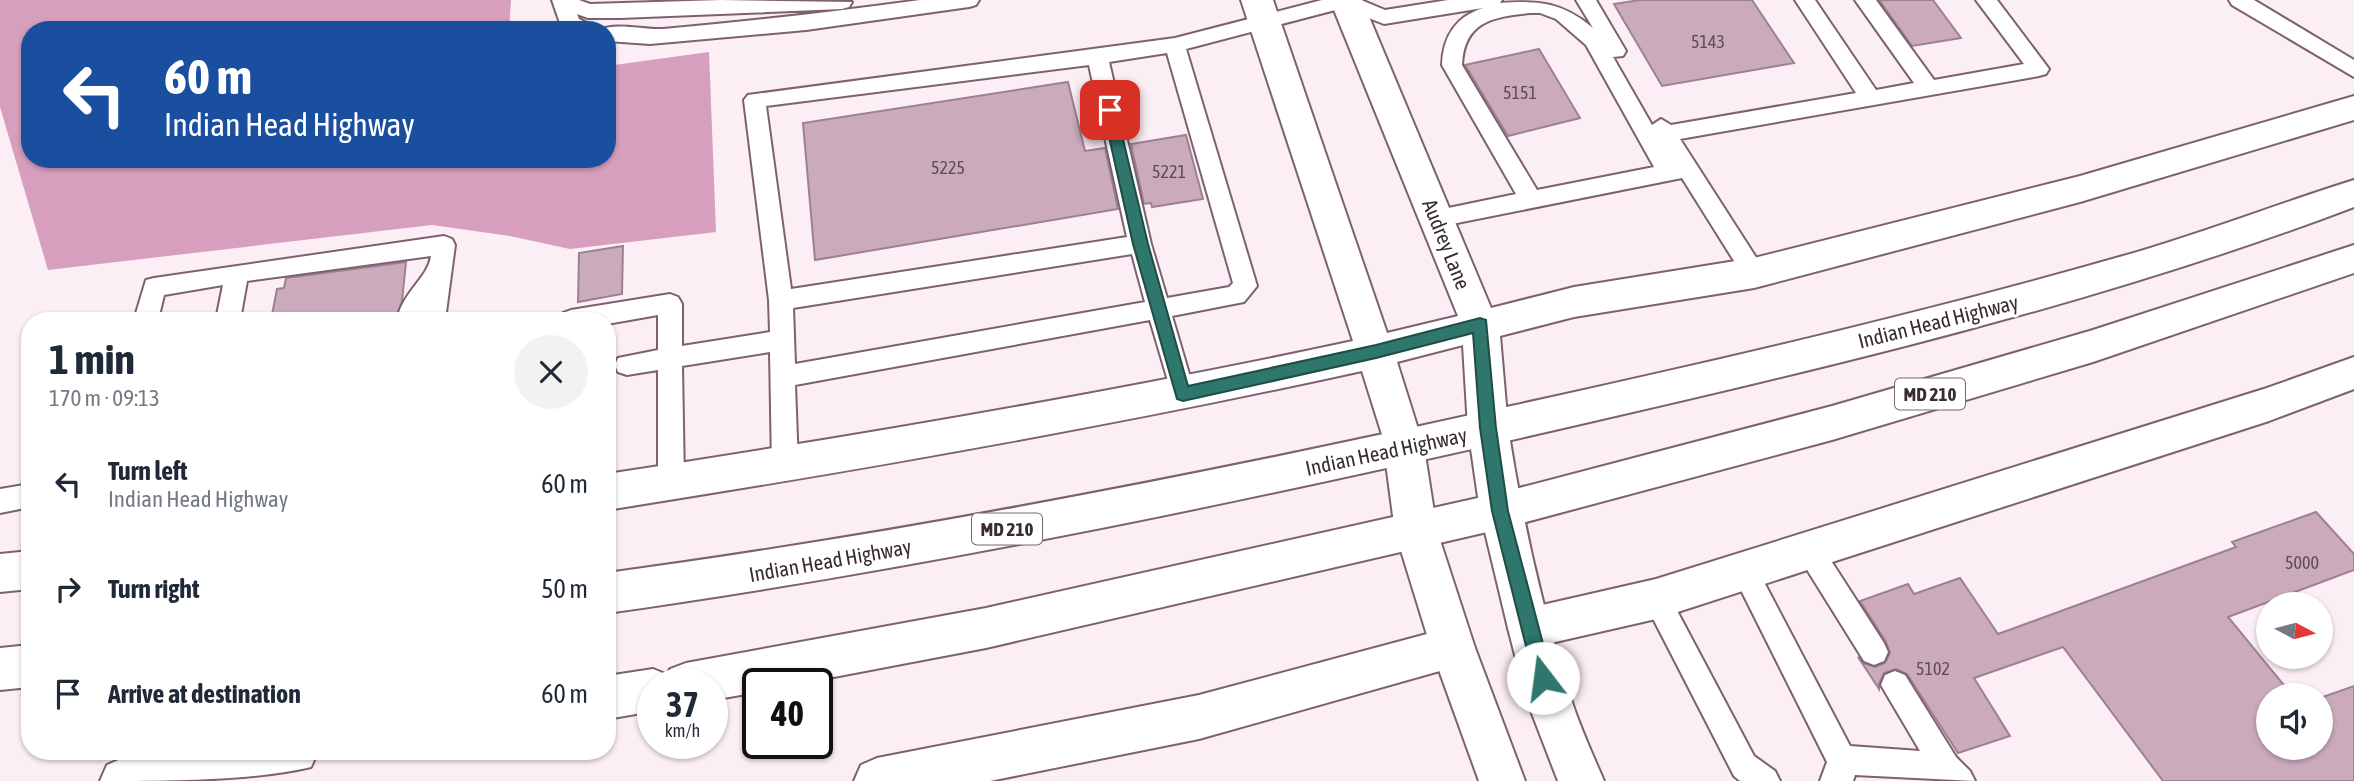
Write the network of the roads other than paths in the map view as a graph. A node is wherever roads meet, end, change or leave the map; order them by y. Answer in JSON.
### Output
{"nodes":[{"id":1,"x":562,"y":0,"type":"edge"},
{"id":2,"x":671,"y":0,"type":"edge"},
{"id":3,"x":684,"y":0,"type":"edge"},
{"id":4,"x":709,"y":0,"type":"edge"},
{"id":5,"x":759,"y":0,"type":"edge"},
{"id":6,"x":857,"y":0,"type":"edge"},
{"id":7,"x":969,"y":0,"type":"edge"},
{"id":8,"x":1492,"y":0,"type":"edge"},
{"id":9,"x":1586,"y":0,"type":"edge"},
{"id":10,"x":1805,"y":0,"type":"edge"},
{"id":11,"x":1865,"y":0,"type":"edge"},
{"id":12,"x":2239,"y":0,"type":"edge"},
{"id":13,"x":1347,"y":1,"type":"edge"},
{"id":14,"x":1990,"y":1,"type":"edge"},
{"id":15,"x":1465,"y":2,"type":"edge"},
{"id":16,"x":1260,"y":10,"type":"edge"},
{"id":17,"x":620,"y":11,"type":"junction"},
{"id":18,"x":569,"y":21,"type":"edge"},
{"id":19,"x":616,"y":35,"type":"edge"},
{"id":20,"x":1175,"y":45,"type":"junction"},
{"id":21,"x":1097,"y":57,"type":"junction"},
{"id":22,"x":2354,"y":70,"type":"edge"},
{"id":23,"x":1929,"y":89,"type":"junction"},
{"id":24,"x":1871,"y":99,"type":"junction"},
{"id":25,"x":2354,"y":108,"type":"edge"},
{"id":26,"x":1665,"y":134,"type":"junction"},
{"id":27,"x":1677,"y":171,"type":"junction"},
{"id":28,"x":2354,"y":193,"type":"edge"},
{"id":29,"x":1531,"y":200,"type":"junction"},
{"id":30,"x":1437,"y":218,"type":"junction"},
{"id":31,"x":1140,"y":244,"type":"junction"},
{"id":32,"x":2354,"y":259,"type":"edge"},
{"id":33,"x":441,"y":266,"type":"junction"},
{"id":34,"x":237,"y":273,"type":"junction"},
{"id":35,"x":1754,"y":273,"type":"junction"},
{"id":36,"x":780,"y":300,"type":"junction"},
{"id":37,"x":1160,"y":311,"type":"junction"},
{"id":38,"x":148,"y":312,"type":"edge"},
{"id":39,"x":230,"y":312,"type":"edge"},
{"id":40,"x":411,"y":312,"type":"edge"},
{"id":41,"x":434,"y":312,"type":"edge"},
{"id":42,"x":616,"y":313,"type":"edge"},
{"id":43,"x":1480,"y":325,"type":"junction"},
{"id":44,"x":782,"y":340,"type":"junction"},
{"id":45,"x":1376,"y":352,"type":"junction"},
{"id":46,"x":670,"y":358,"type":"junction"},
{"id":47,"x":627,"y":365,"type":"dead end"},
{"id":48,"x":2354,"y":373,"type":"edge"},
{"id":49,"x":782,"y":377,"type":"junction"},
{"id":50,"x":1183,"y":394,"type":"junction"},
{"id":51,"x":1488,"y":428,"type":"junction"},
{"id":52,"x":1404,"y":447,"type":"junction"},
{"id":53,"x":785,"y":465,"type":"junction"},
{"id":54,"x":671,"y":482,"type":"junction"},
{"id":55,"x":616,"y":491,"type":"edge"},
{"id":56,"x":21,"y":497,"type":"edge"},
{"id":57,"x":0,"y":501,"type":"edge"},
{"id":58,"x":1500,"y":511,"type":"junction"},
{"id":59,"x":1416,"y":531,"type":"junction"},
{"id":60,"x":1810,"y":551,"type":"junction"},
{"id":61,"x":21,"y":571,"type":"edge"},
{"id":62,"x":1745,"y":572,"type":"junction"},
{"id":63,"x":0,"y":573,"type":"edge"},
{"id":64,"x":616,"y":592,"type":"edge"},
{"id":65,"x":1656,"y":599,"type":"junction"},
{"id":66,"x":1529,"y":628,"type":"junction"},
{"id":67,"x":1453,"y":648,"type":"junction"},
{"id":68,"x":1874,"y":652,"type":"dead end"},
{"id":69,"x":21,"y":667,"type":"edge"},
{"id":70,"x":0,"y":669,"type":"edge"},
{"id":71,"x":728,"y":676,"type":"edge"},
{"id":72,"x":1895,"y":685,"type":"dead end"},
{"id":73,"x":637,"y":693,"type":"edge"},
{"id":74,"x":616,"y":696,"type":"edge"},
{"id":75,"x":243,"y":760,"type":"edge"},
{"id":76,"x":1839,"y":771,"type":"edge"},
{"id":77,"x":1953,"y":774,"type":"edge"},
{"id":78,"x":896,"y":779,"type":"edge"},
{"id":79,"x":123,"y":781,"type":"edge"},
{"id":80,"x":1502,"y":781,"type":"edge"},
{"id":81,"x":1581,"y":781,"type":"edge"},
{"id":82,"x":1765,"y":781,"type":"edge"}],
"edges":[{"from":1,"to":17,"type":"lane"},
{"from":1,"to":18,"type":"lane"},
{"from":2,"to":17,"type":"lane"},
{"from":3,"to":17,"type":"lane"},
{"from":4,"to":17,"type":"lane"},
{"from":5,"to":17,"type":"lane"},
{"from":6,"to":17,"type":"lane"},
{"from":7,"to":19,"type":"lane"},
{"from":8,"to":15,"type":"lane"},
{"from":9,"to":26,"type":"lane"},
{"from":10,"to":24,"type":"lane"},
{"from":11,"to":23,"type":"lane"},
{"from":12,"to":22,"type":"lane"},
{"from":13,"to":15,"type":"lane"},
{"from":13,"to":16,"type":"lane"},
{"from":13,"to":30,"type":"street","name":"Audrey Lane"},
{"from":14,"to":23,"type":"lane"},
{"from":16,"to":20,"type":"lane"},
{"from":16,"to":45,"type":"street"},
{"from":20,"to":21,"type":"lane"},
{"from":20,"to":37,"type":"lane"},
{"from":21,"to":31,"type":"lane"},
{"from":21,"to":36,"type":"lane"},
{"from":23,"to":24,"type":"lane"},
{"from":24,"to":26,"type":"lane"},
{"from":25,"to":35,"type":"street"},
{"from":26,"to":27,"type":"lane"},
{"from":27,"to":29,"type":"lane"},
{"from":27,"to":29,"type":"lane"},
{"from":27,"to":35,"type":"lane"},
{"from":28,"to":51,"type":"street","name":"Indian Head Highway","number":"MD 210"},
{"from":29,"to":30,"type":"lane"},
{"from":30,"to":43,"type":"street","name":"Audrey Lane"},
{"from":31,"to":36,"type":"lane"},
{"from":31,"to":37,"type":"lane"},
{"from":32,"to":58,"type":"street","number":"MD 210"},
{"from":33,"to":34,"type":"lane"},
{"from":33,"to":40,"type":"lane"},
{"from":33,"to":41,"type":"lane"},
{"from":34,"to":38,"type":"lane"},
{"from":34,"to":39,"type":"lane"},
{"from":35,"to":43,"type":"street"},
{"from":36,"to":44,"type":"lane"},
{"from":37,"to":49,"type":"lane"},
{"from":37,"to":50,"type":"lane"},
{"from":42,"to":46,"type":"lane"},
{"from":43,"to":45,"type":"street"},
{"from":43,"to":51,"type":"street","name":"Audrey Lane"},
{"from":44,"to":46,"type":"lane"},
{"from":44,"to":49,"type":"lane"},
{"from":45,"to":50,"type":"street"},
{"from":45,"to":52,"type":"street"},
{"from":46,"to":47,"type":"lane"},
{"from":46,"to":54,"type":"lane"},
{"from":48,"to":60,"type":"street"},
{"from":49,"to":53,"type":"lane"},
{"from":50,"to":53,"type":"street"},
{"from":51,"to":52,"type":"street","name":"Indian Head Highway","number":"MD 210"},
{"from":51,"to":58,"type":"street","name":"Audrey Lane"},
{"from":52,"to":59,"type":"street"},
{"from":52,"to":64,"type":"street","name":"Indian Head Highway","number":"MD 210"},
{"from":53,"to":54,"type":"street"},
{"from":54,"to":55,"type":"street"},
{"from":56,"to":57,"type":"lane"},
{"from":58,"to":59,"type":"street","number":"MD 210"},
{"from":58,"to":66,"type":"street","name":"Audrey Lane"},
{"from":59,"to":67,"type":"street"},
{"from":59,"to":71,"type":"street","number":"MD 210"},
{"from":60,"to":62,"type":"street"},
{"from":60,"to":68,"type":"lane"},
{"from":61,"to":63,"type":"street"},
{"from":62,"to":65,"type":"street"},
{"from":62,"to":76,"type":"lane"},
{"from":65,"to":66,"type":"street"},
{"from":65,"to":82,"type":"lane"},
{"from":66,"to":81,"type":"street","name":"Audrey Lane"},
{"from":67,"to":78,"type":"street"},
{"from":67,"to":80,"type":"street"},
{"from":69,"to":70,"type":"street"},
{"from":72,"to":77,"type":"lane"},
{"from":73,"to":74,"type":"street"},
{"from":75,"to":79,"type":"street"},
{"from":76,"to":77,"type":"lane"}]}
